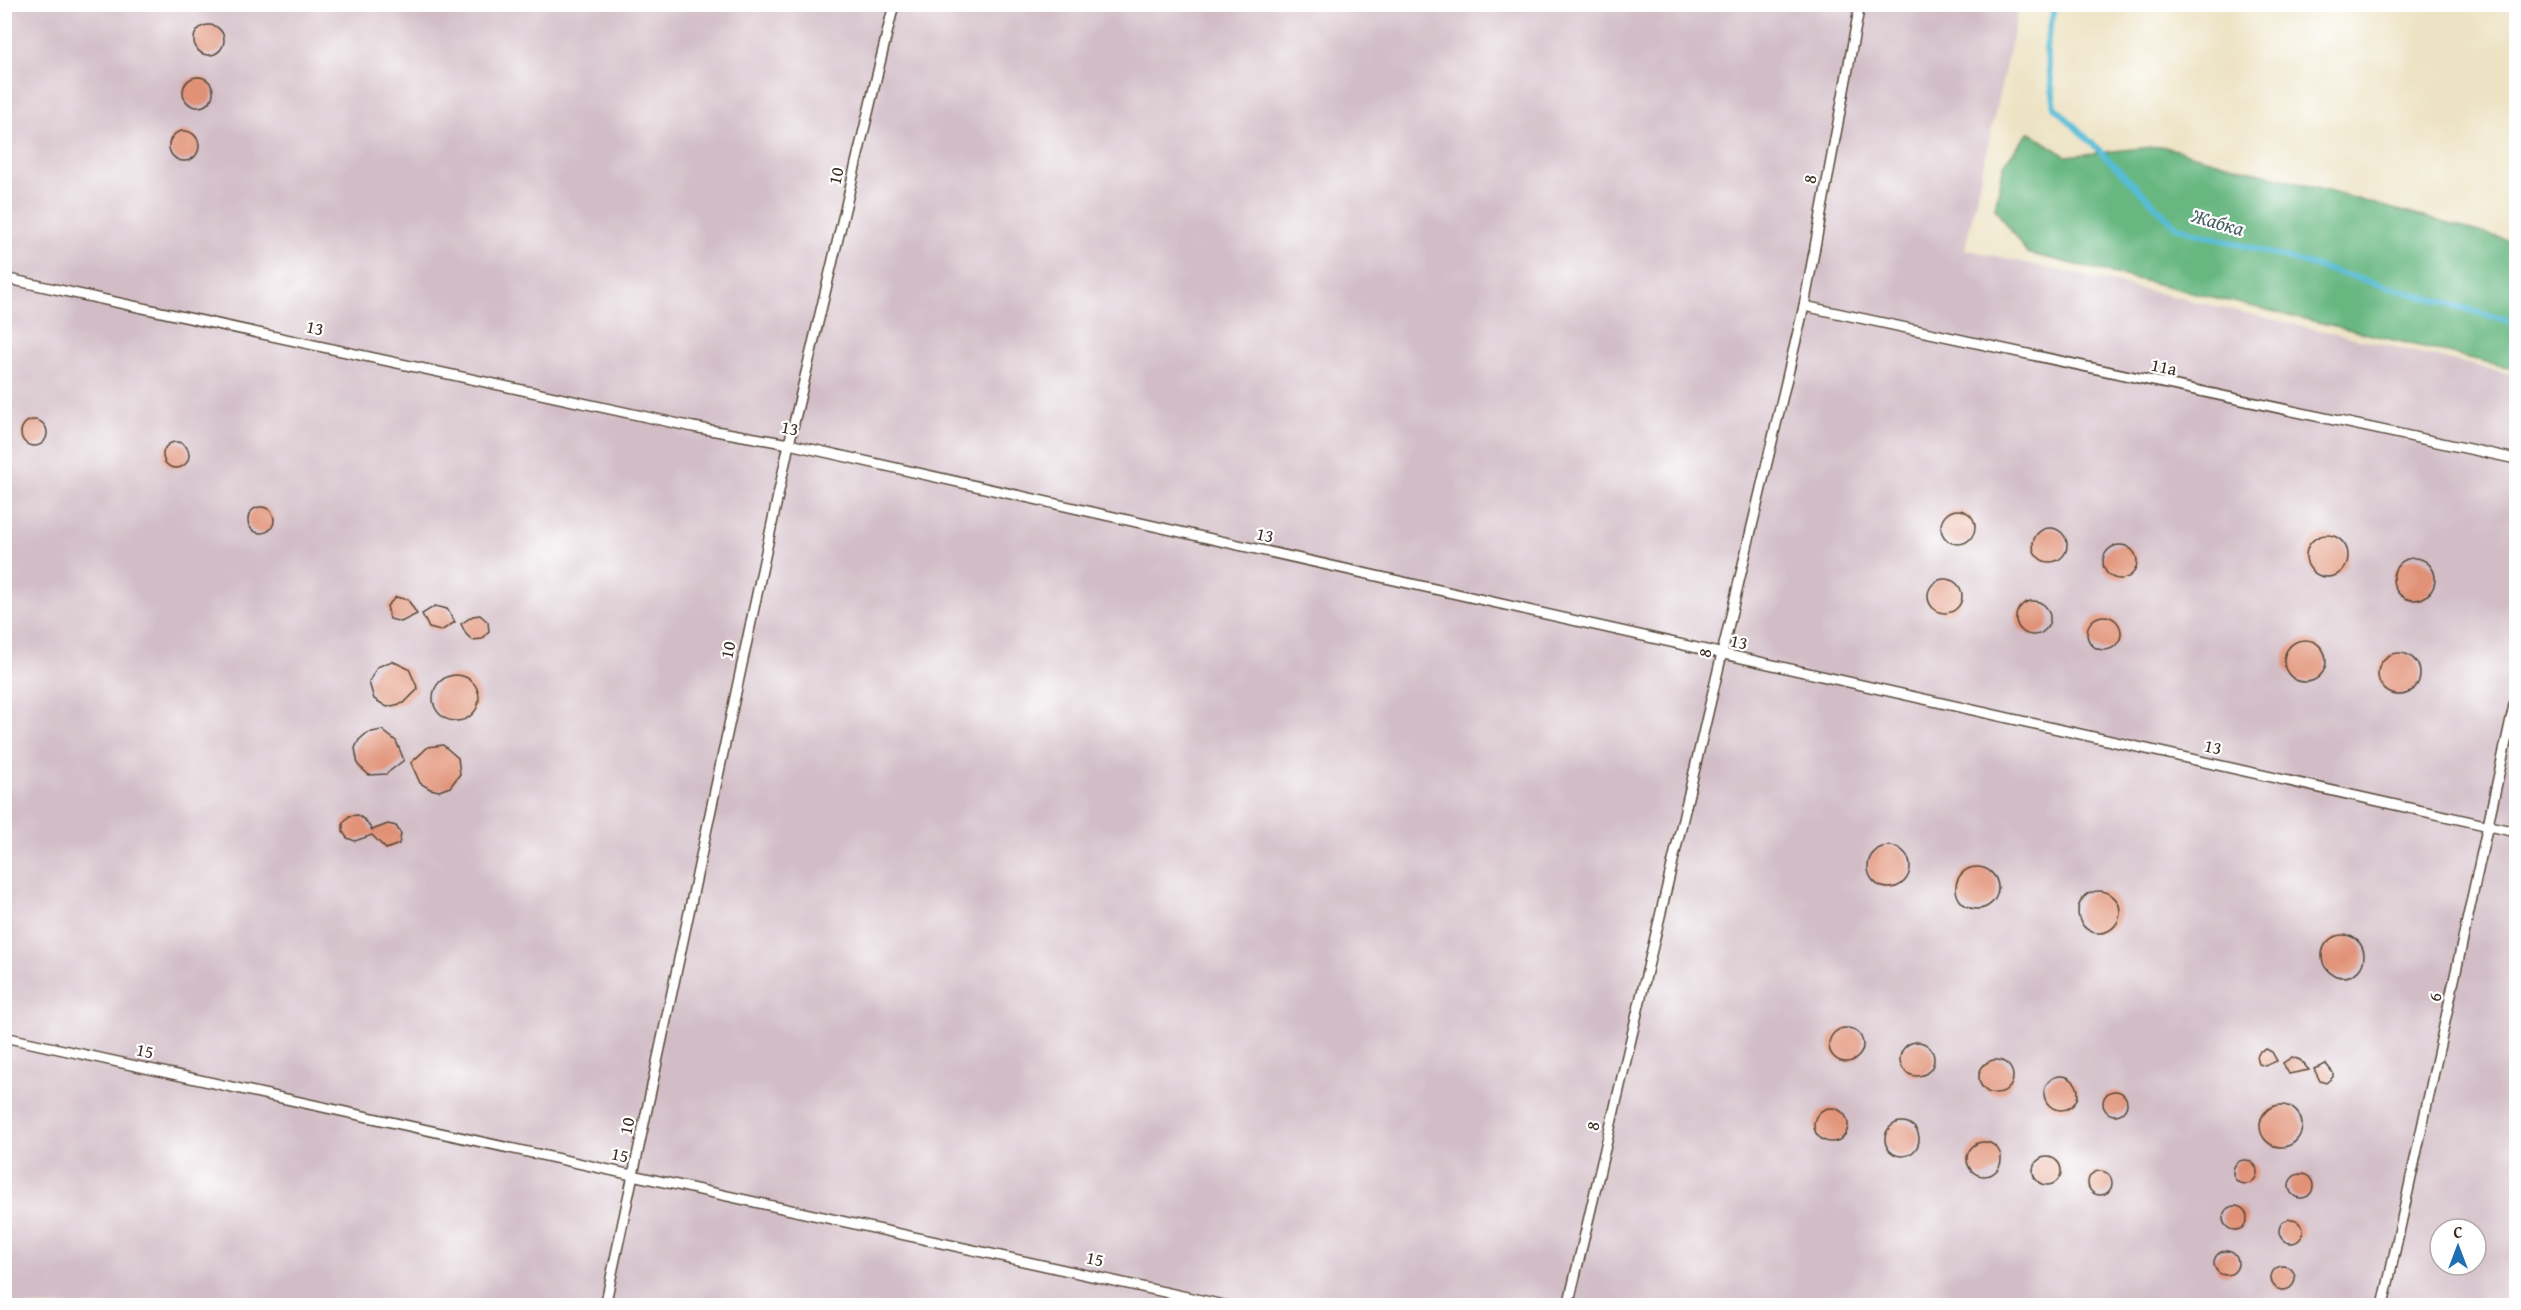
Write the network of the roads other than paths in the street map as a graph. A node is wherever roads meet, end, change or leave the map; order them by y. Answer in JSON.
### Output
{"nodes":[{"id":1,"x":894,"y":4,"type":"edge"},
{"id":2,"x":1860,"y":4,"type":"edge"},
{"id":3,"x":4,"y":278,"type":"edge"},
{"id":4,"x":1804,"y":306,"type":"junction"},
{"id":5,"x":789,"y":444,"type":"junction"},
{"id":6,"x":2517,"y":459,"type":"edge"},
{"id":7,"x":1721,"y":655,"type":"junction"},
{"id":8,"x":2517,"y":696,"type":"edge"},
{"id":9,"x":2490,"y":826,"type":"junction"},
{"id":10,"x":2517,"y":832,"type":"edge"},
{"id":11,"x":4,"y":1037,"type":"edge"},
{"id":12,"x":633,"y":1175,"type":"junction"},
{"id":13,"x":605,"y":1305,"type":"edge"},
{"id":14,"x":1228,"y":1305,"type":"edge"},
{"id":15,"x":1568,"y":1305,"type":"edge"},
{"id":16,"x":2383,"y":1305,"type":"edge"}],
"edges":[{"from":1,"to":5,"type":"lane","name":"10","number":"10"},
{"from":2,"to":4,"type":"lane","name":"8","number":"8"},
{"from":3,"to":5,"type":"lane","name":"13","number":"13"},
{"from":4,"to":6,"type":"lane","name":"11a","number":"11a"},
{"from":4,"to":7,"type":"lane","name":"8","number":"8"},
{"from":5,"to":7,"type":"lane","name":"13","number":"13"},
{"from":5,"to":12,"type":"lane","name":"10","number":"10"},
{"from":7,"to":9,"type":"lane","name":"13","number":"13"},
{"from":7,"to":15,"type":"lane","name":"8","number":"8"},
{"from":8,"to":9,"type":"lane","name":"6","number":"6"},
{"from":9,"to":10,"type":"lane","name":"13","number":"13"},
{"from":9,"to":16,"type":"lane","name":"6","number":"6"},
{"from":11,"to":12,"type":"lane","name":"15","number":"15"},
{"from":12,"to":13,"type":"lane","name":"10","number":"10"},
{"from":12,"to":14,"type":"lane","name":"15","number":"15"}]}
